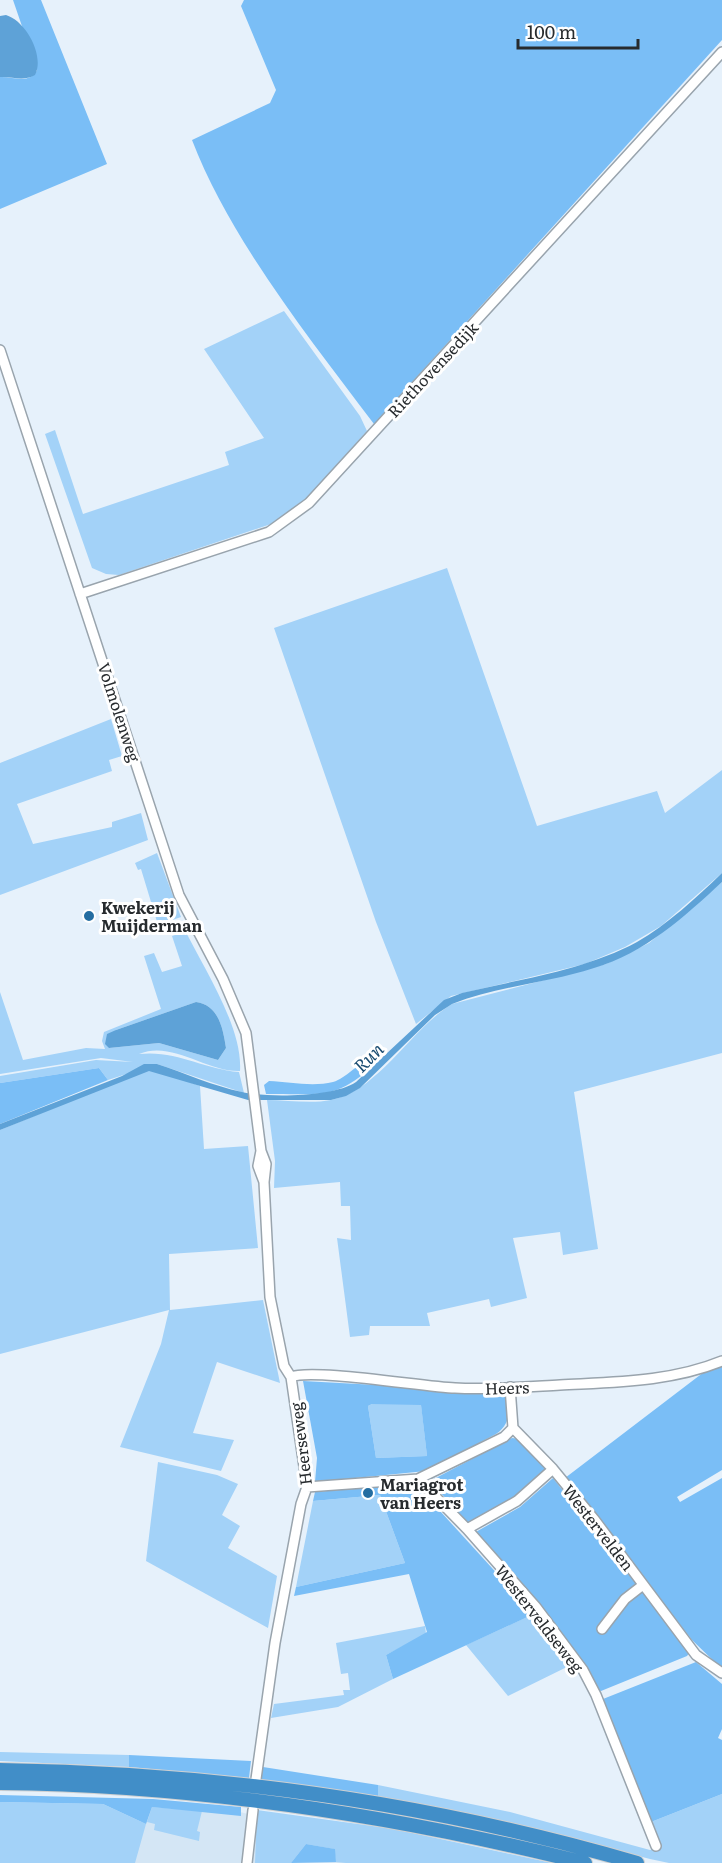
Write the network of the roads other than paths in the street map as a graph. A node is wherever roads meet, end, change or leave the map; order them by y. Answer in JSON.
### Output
{"nodes":[{"id":1,"x":722,"y":52,"type":"edge"},
{"id":2,"x":0,"y":350,"type":"edge"},
{"id":3,"x":11,"y":384,"type":"junction"},
{"id":4,"x":0,"y":387,"type":"edge"},
{"id":5,"x":80,"y":594,"type":"junction"},
{"id":6,"x":252,"y":1068,"type":"joint"},
{"id":7,"x":722,"y":1361,"type":"edge"},
{"id":8,"x":291,"y":1377,"type":"junction"},
{"id":9,"x":510,"y":1387,"type":"junction"},
{"id":10,"x":513,"y":1428,"type":"junction"},
{"id":11,"x":553,"y":1469,"type":"junction"},
{"id":12,"x":418,"y":1479,"type":"junction"},
{"id":13,"x":307,"y":1487,"type":"junction"},
{"id":14,"x":467,"y":1529,"type":"junction"},
{"id":15,"x":643,"y":1585,"type":"junction"},
{"id":16,"x":603,"y":1629,"type":"dead end"},
{"id":17,"x":722,"y":1673,"type":"edge"},
{"id":18,"x":0,"y":1770,"type":"edge"},
{"id":19,"x":256,"y":1779,"type":"dead end"},
{"id":20,"x":0,"y":1783,"type":"edge"},
{"id":21,"x":253,"y":1810,"type":"dead end"},
{"id":22,"x":656,"y":1846,"type":"dead end"},
{"id":23,"x":247,"y":1863,"type":"edge"},
{"id":24,"x":585,"y":1863,"type":"edge"},
{"id":25,"x":637,"y":1863,"type":"edge"}],
"edges":[{"from":1,"to":5,"type":"street","name":"Riethovensedijk"},
{"from":2,"to":3,"type":"street","name":"Volmolenweg"},
{"from":3,"to":4,"type":"street"},
{"from":3,"to":5,"type":"street","name":"Volmolenweg"},
{"from":5,"to":6,"type":"street","name":"Volmolenweg"},
{"from":6,"to":8,"type":"street","name":"Heerseweg"},
{"from":7,"to":9,"type":"street","name":"Heers"},
{"from":8,"to":9,"type":"street","name":"Heers"},
{"from":8,"to":13,"type":"street","name":"Heerseweg"},
{"from":9,"to":10,"type":"street"},
{"from":10,"to":11,"type":"street","name":"Westervelden"},
{"from":10,"to":12,"type":"street"},
{"from":11,"to":14,"type":"street","name":"Westervelden"},
{"from":11,"to":15,"type":"street","name":"Westervelden"},
{"from":12,"to":13,"type":"street"},
{"from":12,"to":14,"type":"street","name":"Westerveldseweg"},
{"from":13,"to":19,"type":"street","name":"Heerseweg"},
{"from":14,"to":22,"type":"street","name":"Westerveldseweg"},
{"from":15,"to":16,"type":"street","name":"Westervelden"},
{"from":15,"to":17,"type":"street","name":"Westervelden"},
{"from":18,"to":25,"type":"highway"},
{"from":20,"to":24,"type":"highway"},
{"from":21,"to":23,"type":"street"}]}
